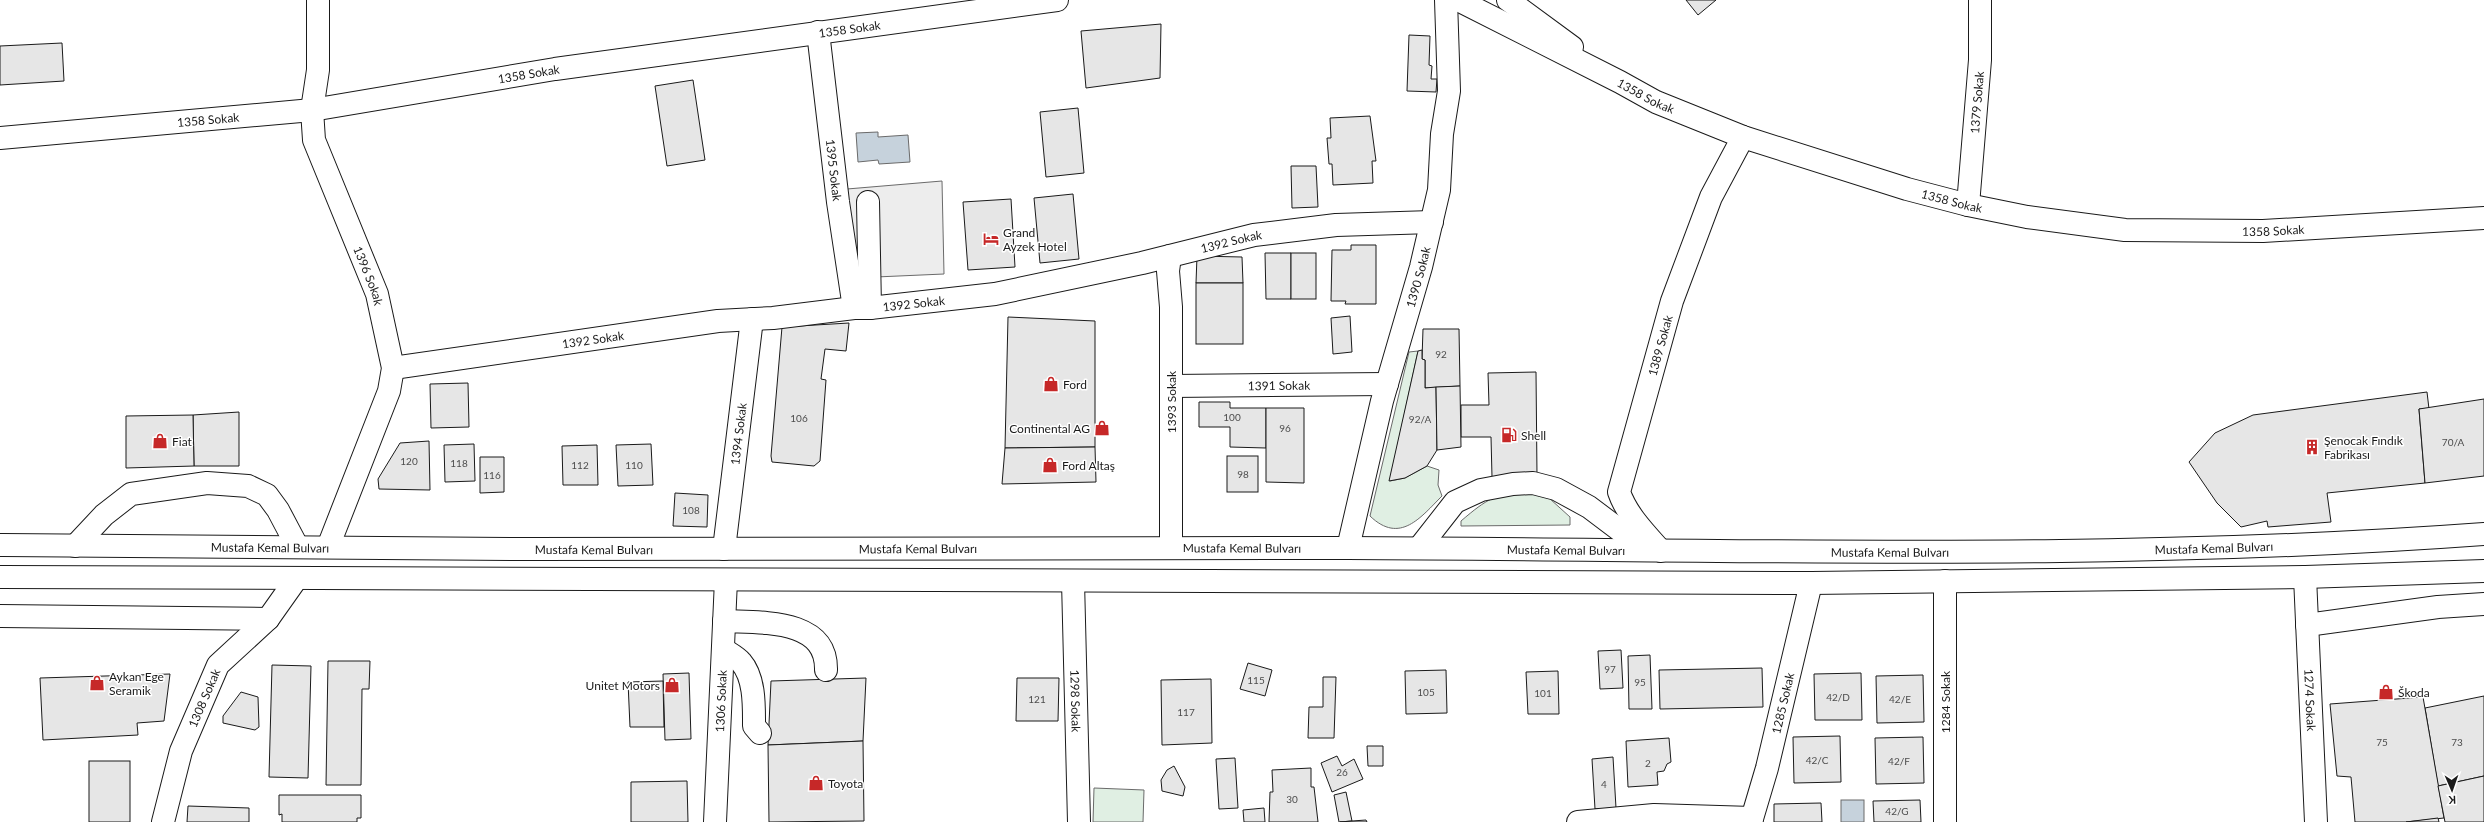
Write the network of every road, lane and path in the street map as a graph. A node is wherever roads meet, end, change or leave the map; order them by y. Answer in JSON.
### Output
{"nodes":[{"id":1,"x":318,"y":0,"type":"edge"},
{"id":2,"x":1057,"y":0,"type":"edge"},
{"id":3,"x":1446,"y":0,"type":"edge"},
{"id":4,"x":1458,"y":0,"type":"edge"},
{"id":5,"x":1508,"y":0,"type":"edge"},
{"id":6,"x":1977,"y":2,"type":"edge"},
{"id":7,"x":818,"y":32,"type":"junction"},
{"id":8,"x":1620,"y":82,"type":"junction"},
{"id":9,"x":312,"y":110,"type":"junction"},
{"id":10,"x":1743,"y":137,"type":"junction"},
{"id":11,"x":0,"y":138,"type":"edge"},
{"id":12,"x":868,"y":202,"type":"dead end"},
{"id":13,"x":1968,"y":205,"type":"junction"},
{"id":14,"x":2484,"y":218,"type":"edge"},
{"id":15,"x":1432,"y":222,"type":"junction"},
{"id":16,"x":1170,"y":256,"type":"junction"},
{"id":17,"x":862,"y":308,"type":"junction"},
{"id":18,"x":752,"y":319,"type":"junction"},
{"id":19,"x":393,"y":368,"type":"junction"},
{"id":20,"x":1387,"y":384,"type":"junction"},
{"id":21,"x":1171,"y":386,"type":"junction"},
{"id":22,"x":2484,"y":534,"type":"edge"},
{"id":23,"x":0,"y":545,"type":"edge"},
{"id":24,"x":74,"y":546,"type":"junction"},
{"id":25,"x":297,"y":546,"type":"junction"},
{"id":26,"x":328,"y":547,"type":"junction"},
{"id":27,"x":1171,"y":548,"type":"junction"},
{"id":28,"x":1348,"y":548,"type":"junction"},
{"id":29,"x":1419,"y":548,"type":"junction"},
{"id":30,"x":724,"y":549,"type":"junction"},
{"id":31,"x":1653,"y":550,"type":"junction"},
{"id":32,"x":2484,"y":571,"type":"edge"},
{"id":33,"x":0,"y":577,"type":"edge"},
{"id":34,"x":297,"y":578,"type":"junction"},
{"id":35,"x":2305,"y":578,"type":"junction"},
{"id":36,"x":726,"y":580,"type":"junction"},
{"id":37,"x":1073,"y":581,"type":"junction"},
{"id":38,"x":1945,"y":581,"type":"junction"},
{"id":39,"x":1811,"y":584,"type":"junction"},
{"id":40,"x":2484,"y":604,"type":"edge"},
{"id":41,"x":0,"y":616,"type":"edge"},
{"id":42,"x":268,"y":619,"type":"junction"},
{"id":43,"x":724,"y":621,"type":"junction"},
{"id":44,"x":2307,"y":625,"type":"junction"},
{"id":45,"x":723,"y":649,"type":"junction"},
{"id":46,"x":826,"y":670,"type":"dead end"},
{"id":47,"x":760,"y":733,"type":"dead end"},
{"id":48,"x":1752,"y":820,"type":"edge"},
{"id":49,"x":163,"y":822,"type":"edge"},
{"id":50,"x":715,"y":822,"type":"edge"},
{"id":51,"x":1079,"y":822,"type":"edge"},
{"id":52,"x":1578,"y":822,"type":"edge"},
{"id":53,"x":1945,"y":822,"type":"edge"},
{"id":54,"x":2316,"y":822,"type":"edge"}],
"edges":[{"from":1,"to":9,"type":"main road","name":"1396 Sokak"},
{"from":2,"to":7,"type":"main road","name":"1358 Sokak"},
{"from":3,"to":15,"type":"main road","name":"1390 Sokak"},
{"from":4,"to":8,"type":"main road","name":"1358 Sokak"},
{"from":5,"to":8,"type":"main road"},
{"from":6,"to":13,"type":"main road","name":"1379 Sokak"},
{"from":7,"to":9,"type":"main road","name":"1358 Sokak"},
{"from":7,"to":17,"type":"main road","name":"1395 Sokak"},
{"from":8,"to":10,"type":"main road","name":"1358 Sokak"},
{"from":9,"to":11,"type":"main road","name":"1358 Sokak"},
{"from":9,"to":19,"type":"main road","name":"1396 Sokak"},
{"from":10,"to":13,"type":"main road","name":"1358 Sokak"},
{"from":10,"to":31,"type":"main road","name":"1389 Sokak"},
{"from":12,"to":17,"type":"main road"},
{"from":13,"to":14,"type":"main road","name":"1358 Sokak"},
{"from":15,"to":16,"type":"main road","name":"1392 Sokak"},
{"from":15,"to":20,"type":"main road","name":"1390 Sokak"},
{"from":16,"to":17,"type":"main road","name":"1392 Sokak"},
{"from":16,"to":21,"type":"main road","name":"1393 Sokak"},
{"from":17,"to":18,"type":"main road","name":"1392 Sokak"},
{"from":18,"to":19,"type":"main road","name":"1392 Sokak"},
{"from":18,"to":30,"type":"main road","name":"1394 Sokak"},
{"from":19,"to":26,"type":"main road","name":"1396 Sokak"},
{"from":20,"to":21,"type":"main road","name":"1391 Sokak"},
{"from":20,"to":28,"type":"main road","name":"1390 Sokak"},
{"from":21,"to":27,"type":"main road","name":"1393 Sokak"},
{"from":22,"to":31,"type":"main road","name":"Mustafa Kemal Bulvarı"},
{"from":23,"to":24,"type":"main road","name":"Mustafa Kemal Bulvarı"},
{"from":24,"to":25,"type":"main road","name":"Mustafa Kemal Bulvarı"},
{"from":24,"to":25,"type":"main road"},
{"from":25,"to":26,"type":"main road","name":"Mustafa Kemal Bulvarı"},
{"from":26,"to":30,"type":"main road","name":"Mustafa Kemal Bulvarı"},
{"from":27,"to":28,"type":"main road","name":"Mustafa Kemal Bulvarı"},
{"from":27,"to":30,"type":"main road","name":"Mustafa Kemal Bulvarı"},
{"from":28,"to":29,"type":"main road","name":"Mustafa Kemal Bulvarı"},
{"from":29,"to":31,"type":"main road","name":"Mustafa Kemal Bulvarı"},
{"from":29,"to":31,"type":"main road"},
{"from":32,"to":35,"type":"main road"},
{"from":33,"to":34,"type":"main road"},
{"from":34,"to":36,"type":"main road"},
{"from":34,"to":42,"type":"main road","name":"1308 Sokak"},
{"from":35,"to":38,"type":"main road"},
{"from":35,"to":44,"type":"main road","name":"1274 Sokak"},
{"from":36,"to":37,"type":"main road"},
{"from":36,"to":43,"type":"main road","name":"1306 Sokak"},
{"from":37,"to":39,"type":"main road"},
{"from":37,"to":51,"type":"main road","name":"1298 Sokak"},
{"from":38,"to":39,"type":"main road"},
{"from":38,"to":53,"type":"main road","name":"1284 Sokak"},
{"from":39,"to":48,"type":"main road","name":"1285 Sokak"},
{"from":40,"to":44,"type":"main road"},
{"from":41,"to":42,"type":"main road"},
{"from":42,"to":49,"type":"main road","name":"1308 Sokak"},
{"from":43,"to":45,"type":"main road","name":"1306 Sokak"},
{"from":43,"to":46,"type":"main road"},
{"from":44,"to":54,"type":"main road","name":"1274 Sokak"},
{"from":45,"to":47,"type":"main road"},
{"from":45,"to":50,"type":"main road","name":"1306 Sokak"},
{"from":48,"to":52,"type":"main road"}]}
